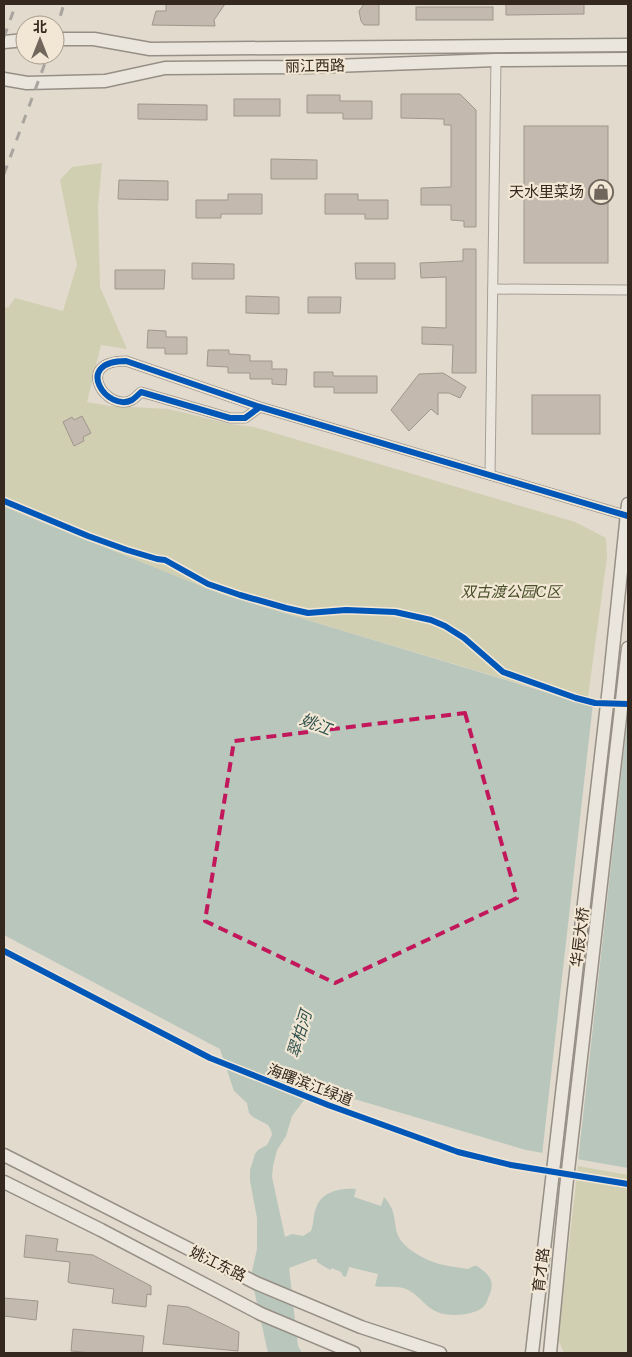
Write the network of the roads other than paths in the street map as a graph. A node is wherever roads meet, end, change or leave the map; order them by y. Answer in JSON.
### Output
{"nodes":[{"id":1,"x":65,"y":39,"type":"edge"},
{"id":2,"x":628,"y":45,"type":"edge"},
{"id":3,"x":628,"y":59,"type":"edge"},
{"id":4,"x":496,"y":60,"type":"junction"},
{"id":5,"x":4,"y":79,"type":"edge"},
{"id":6,"x":493,"y":289,"type":"junction"},
{"id":7,"x":628,"y":290,"type":"edge"},
{"id":8,"x":260,"y":407,"type":"junction"},
{"id":9,"x":490,"y":475,"type":"junction"},
{"id":10,"x":628,"y":512,"type":"edge"},
{"id":11,"x":628,"y":648,"type":"edge"},
{"id":12,"x":4,"y":1155,"type":"edge"},
{"id":13,"x":4,"y":1182,"type":"edge"},
{"id":14,"x":551,"y":1186,"type":"joint"},
{"id":15,"x":566,"y":1188,"type":"joint"},
{"id":16,"x":354,"y":1353,"type":"edge"},
{"id":17,"x":440,"y":1353,"type":"edge"},
{"id":18,"x":532,"y":1353,"type":"edge"},
{"id":19,"x":550,"y":1353,"type":"edge"}],
"edges":[{"from":1,"to":2,"type":"main road","name":"丽江西路"},
{"from":3,"to":4,"type":"main road","name":"丽江西路"},
{"from":4,"to":5,"type":"main road","name":"丽江西路"},
{"from":4,"to":6,"type":"street"},
{"from":6,"to":7,"type":"street"},
{"from":6,"to":9,"type":"street"},
{"from":8,"to":8,"type":"street"},
{"from":8,"to":9,"type":"street"},
{"from":9,"to":10,"type":"street"},
{"from":10,"to":14,"type":"main road","name":"华辰大桥"},
{"from":11,"to":15,"type":"main road","name":"华辰大桥"},
{"from":12,"to":17,"type":"main road","name":"姚江东路"},
{"from":13,"to":16,"type":"main road","name":"姚江东路"},
{"from":14,"to":18,"type":"main road","name":"育才路"},
{"from":15,"to":19,"type":"main road","name":"育才路"}]}
